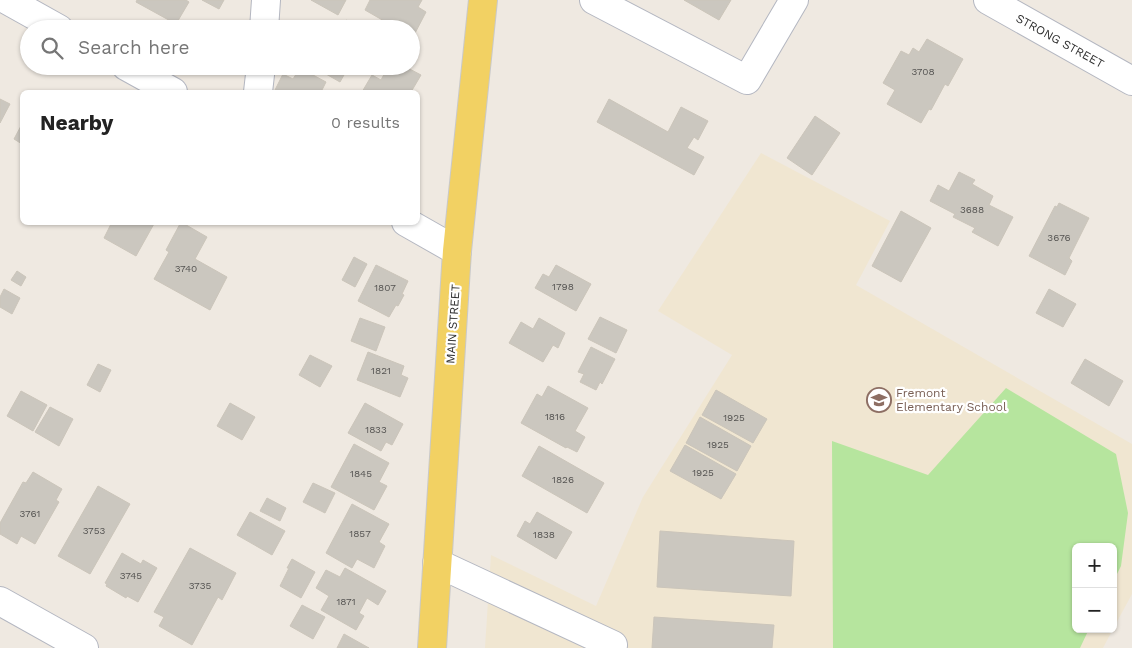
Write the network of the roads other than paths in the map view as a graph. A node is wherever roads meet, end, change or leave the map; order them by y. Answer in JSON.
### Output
{"nodes":[{"id":1,"x":7,"y":0,"type":"edge"},
{"id":2,"x":266,"y":0,"type":"edge"},
{"id":3,"x":483,"y":0,"type":"edge"},
{"id":4,"x":594,"y":0,"type":"edge"},
{"id":5,"x":794,"y":0,"type":"edge"},
{"id":6,"x":988,"y":0,"type":"edge"},
{"id":7,"x":42,"y":20,"type":"edge"},
{"id":8,"x":265,"y":20,"type":"edge"},
{"id":9,"x":142,"y":75,"type":"edge"},
{"id":10,"x":259,"y":75,"type":"edge"},
{"id":11,"x":1132,"y":81,"type":"edge"},
{"id":12,"x":169,"y":90,"type":"edge"},
{"id":13,"x":258,"y":90,"type":"edge"},
{"id":14,"x":411,"y":225,"type":"edge"},
{"id":15,"x":457,"y":251,"type":"junction"},
{"id":16,"x":437,"y":563,"type":"junction"},
{"id":17,"x":0,"y":601,"type":"edge"},
{"id":18,"x":613,"y":644,"type":"dead end"},
{"id":19,"x":84,"y":648,"type":"edge"},
{"id":20,"x":432,"y":648,"type":"edge"}],
"edges":[{"from":1,"to":7,"type":"street"},
{"from":2,"to":8,"type":"street"},
{"from":3,"to":15,"type":"main road","name":"MAIN STREET"},
{"from":4,"to":5,"type":"street"},
{"from":6,"to":11,"type":"street","name":"STRONG STREET"},
{"from":9,"to":12,"type":"street"},
{"from":10,"to":13,"type":"street"},
{"from":14,"to":15,"type":"street"},
{"from":15,"to":16,"type":"main road","name":"MAIN STREET"},
{"from":16,"to":18,"type":"street"},
{"from":16,"to":20,"type":"main road","name":"MAIN STREET"},
{"from":17,"to":19,"type":"street"}]}
